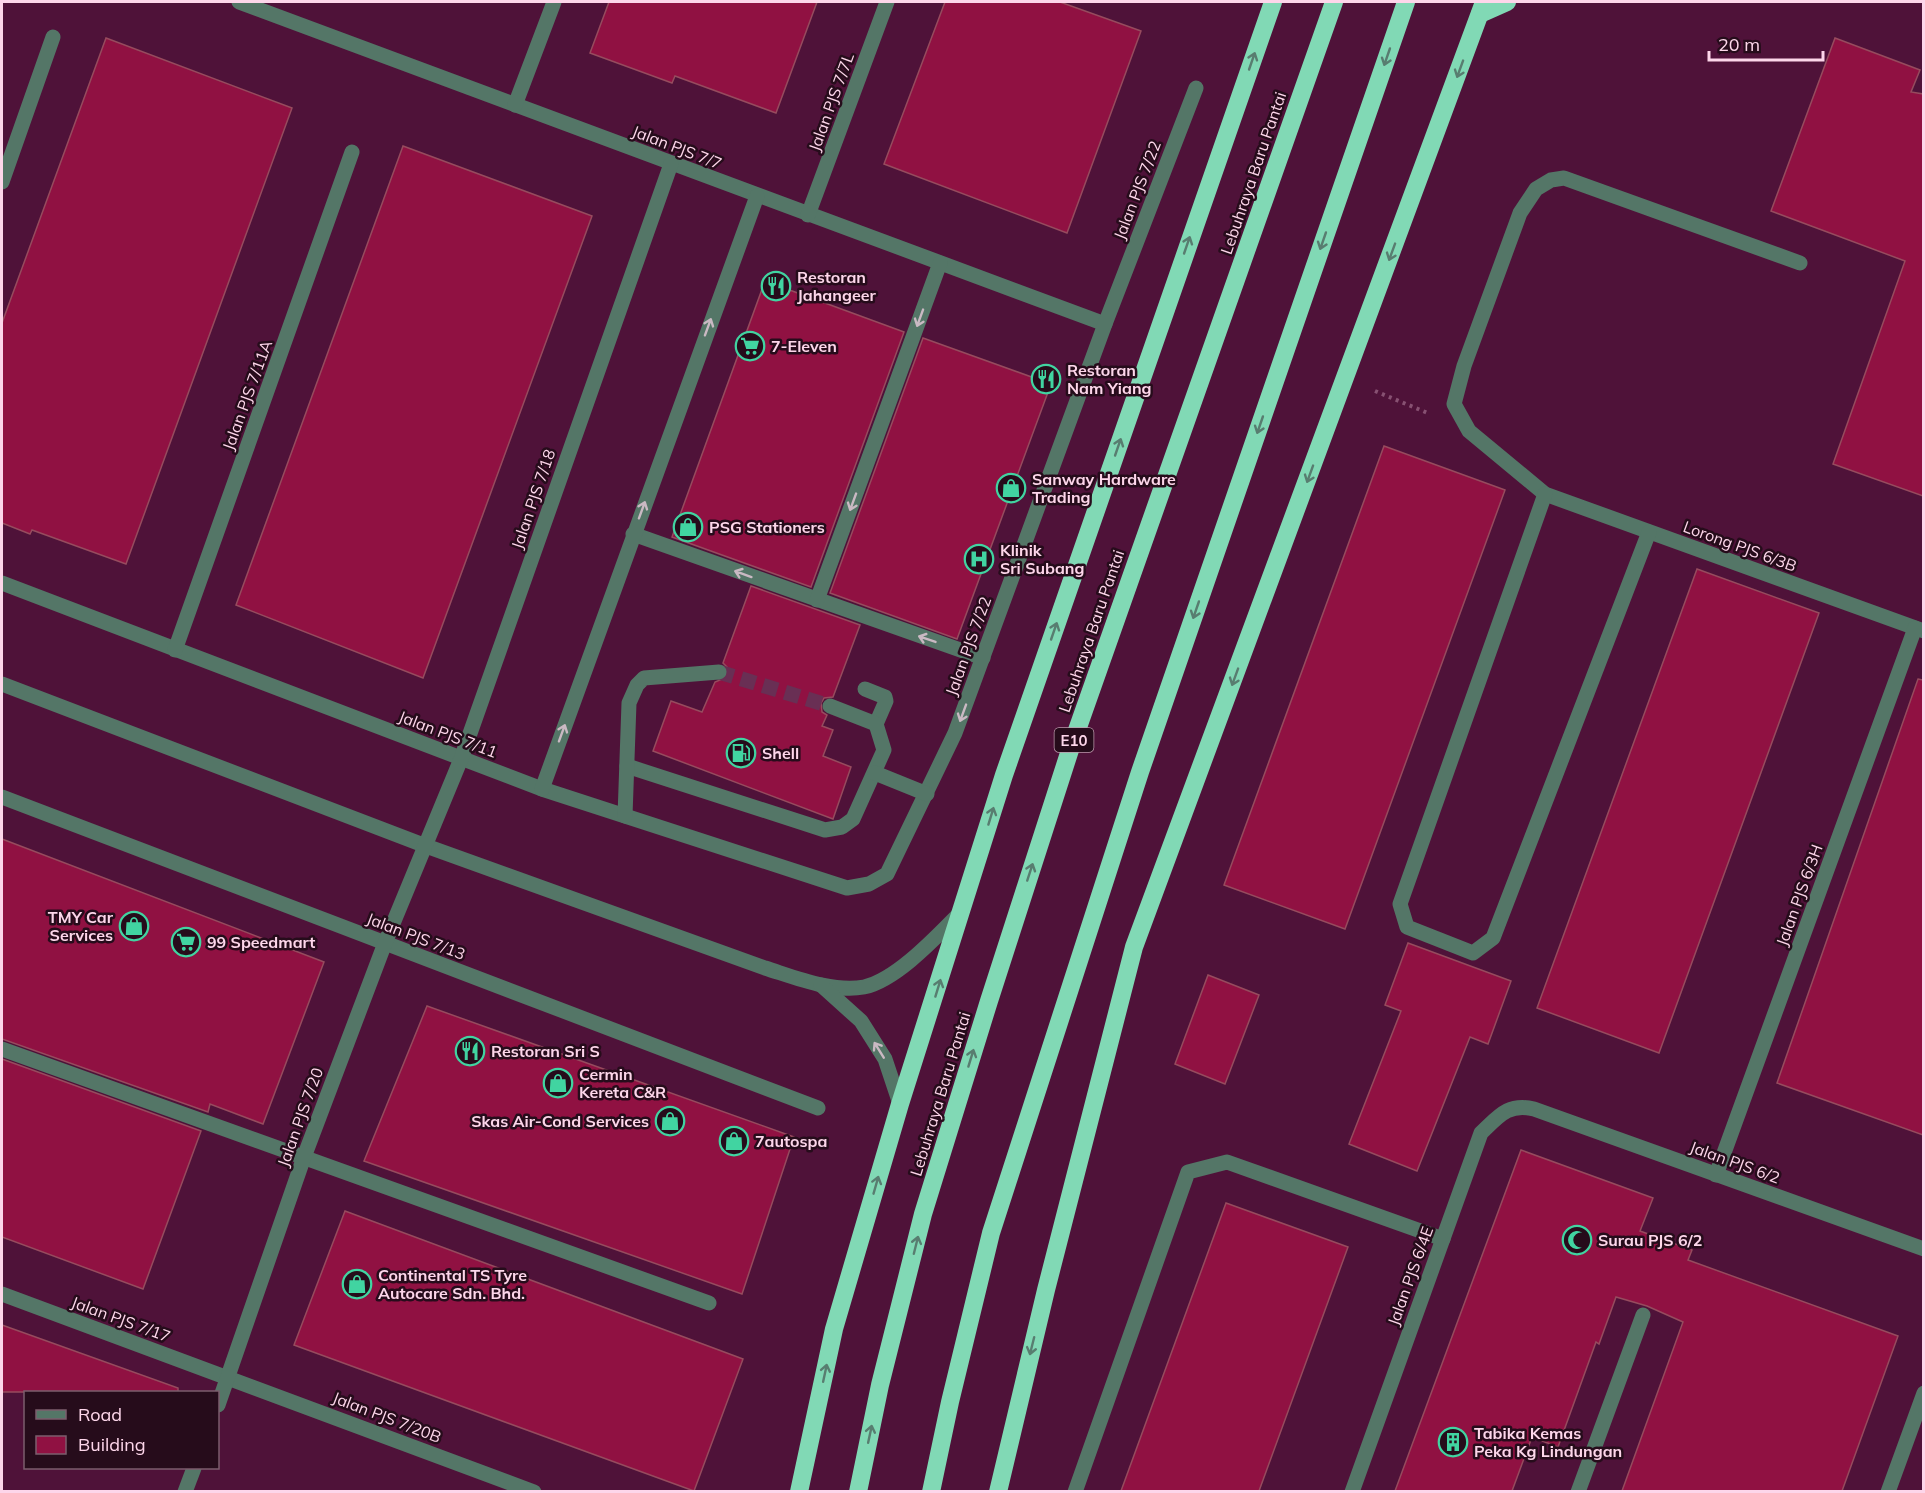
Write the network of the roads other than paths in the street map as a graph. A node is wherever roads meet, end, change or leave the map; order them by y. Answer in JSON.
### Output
{"nodes":[{"id":1,"x":238,"y":2,"type":"edge"},
{"id":2,"x":554,"y":2,"type":"edge"},
{"id":3,"x":887,"y":2,"type":"edge"},
{"id":4,"x":1273,"y":2,"type":"edge"},
{"id":5,"x":1334,"y":2,"type":"edge"},
{"id":6,"x":1406,"y":2,"type":"edge"},
{"id":7,"x":1507,"y":2,"type":"edge"},
{"id":8,"x":1481,"y":6,"type":"edge"},
{"id":9,"x":53,"y":37,"type":"dead end"},
{"id":10,"x":1196,"y":88,"type":"dead end"},
{"id":11,"x":515,"y":105,"type":"junction"},
{"id":12,"x":352,"y":152,"type":"dead end"},
{"id":13,"x":671,"y":164,"type":"junction"},
{"id":14,"x":2,"y":182,"type":"edge"},
{"id":15,"x":757,"y":196,"type":"junction"},
{"id":16,"x":808,"y":215,"type":"junction"},
{"id":17,"x":940,"y":263,"type":"junction"},
{"id":18,"x":1800,"y":263,"type":"dead end"},
{"id":19,"x":1105,"y":324,"type":"junction"},
{"id":20,"x":1545,"y":494,"type":"junction"},
{"id":21,"x":1649,"y":532,"type":"junction"},
{"id":22,"x":633,"y":534,"type":"junction"},
{"id":23,"x":2,"y":583,"type":"edge"},
{"id":24,"x":817,"y":600,"type":"junction"},
{"id":25,"x":1919,"y":630,"type":"edge"},
{"id":26,"x":175,"y":650,"type":"junction"},
{"id":27,"x":982,"y":658,"type":"junction"},
{"id":28,"x":719,"y":672,"type":"tunnel mouth"},
{"id":29,"x":2,"y":684,"type":"edge"},
{"id":30,"x":865,"y":689,"type":"dead end"},
{"id":31,"x":830,"y":706,"type":"tunnel mouth"},
{"id":32,"x":876,"y":724,"type":"junction"},
{"id":33,"x":460,"y":759,"type":"junction"},
{"id":34,"x":627,"y":766,"type":"junction"},
{"id":35,"x":875,"y":773,"type":"junction"},
{"id":36,"x":542,"y":789,"type":"junction"},
{"id":37,"x":927,"y":794,"type":"junction"},
{"id":38,"x":2,"y":797,"type":"edge"},
{"id":39,"x":625,"y":816,"type":"junction"},
{"id":40,"x":426,"y":846,"type":"junction"},
{"id":41,"x":887,"y":874,"type":"joint"},
{"id":42,"x":961,"y":912,"type":"junction"},
{"id":43,"x":386,"y":943,"type":"junction"},
{"id":44,"x":821,"y":985,"type":"junction"},
{"id":45,"x":2,"y":1049,"type":"edge"},
{"id":46,"x":900,"y":1104,"type":"junction"},
{"id":47,"x":818,"y":1108,"type":"dead end"},
{"id":48,"x":1534,"y":1109,"type":"joint"},
{"id":49,"x":304,"y":1157,"type":"junction"},
{"id":50,"x":1716,"y":1175,"type":"junction"},
{"id":51,"x":1443,"y":1239,"type":"junction"},
{"id":52,"x":1923,"y":1249,"type":"edge"},
{"id":53,"x":2,"y":1294,"type":"edge"},
{"id":54,"x":709,"y":1304,"type":"dead end"},
{"id":55,"x":1642,"y":1315,"type":"dead end"},
{"id":56,"x":228,"y":1377,"type":"junction"},
{"id":57,"x":1923,"y":1393,"type":"edge"},
{"id":58,"x":219,"y":1402,"type":"edge"},
{"id":59,"x":193,"y":1469,"type":"edge"},
{"id":60,"x":185,"y":1491,"type":"edge"},
{"id":61,"x":534,"y":1491,"type":"edge"},
{"id":62,"x":799,"y":1491,"type":"edge"},
{"id":63,"x":858,"y":1491,"type":"edge"},
{"id":64,"x":932,"y":1491,"type":"edge"},
{"id":65,"x":998,"y":1491,"type":"edge"},
{"id":66,"x":1075,"y":1491,"type":"edge"},
{"id":67,"x":1352,"y":1491,"type":"edge"},
{"id":68,"x":1578,"y":1491,"type":"edge"},
{"id":69,"x":1888,"y":1491,"type":"edge"}],
"edges":[{"from":1,"to":11,"type":"street","name":"Jalan PJS 7/7"},
{"from":2,"to":11,"type":"street"},
{"from":3,"to":16,"type":"street","name":"Jalan PJS 7/7L"},
{"from":42,"to":4,"type":"highway","one_way":true},
{"from":63,"to":5,"type":"highway","name":"Lebuhraya Baru Pantai","number":"E10","one_way":true},
{"from":6,"to":64,"type":"highway","one_way":true},
{"from":7,"to":8,"type":"highway"},
{"from":8,"to":65,"type":"highway","one_way":true},
{"from":9,"to":14,"type":"street"},
{"from":10,"to":19,"type":"street","name":"Jalan PJS 7/22"},
{"from":11,"to":13,"type":"street","name":"Jalan PJS 7/7"},
{"from":12,"to":26,"type":"street","name":"Jalan PJS 7/11A"},
{"from":13,"to":15,"type":"street","name":"Jalan PJS 7/7"},
{"from":13,"to":33,"type":"street","name":"Jalan PJS 7/18"},
{"from":15,"to":16,"type":"street","name":"Jalan PJS 7/7"},
{"from":22,"to":15,"type":"street","one_way":true},
{"from":16,"to":17,"type":"street","name":"Jalan PJS 7/7"},
{"from":17,"to":19,"type":"street","name":"Jalan PJS 7/7"},
{"from":17,"to":24,"type":"street","one_way":true},
{"from":18,"to":20,"type":"street","name":"Lorong PJS 6/3B"},
{"from":19,"to":27,"type":"street","name":"Jalan PJS 7/22"},
{"from":20,"to":21,"type":"street","name":"Lorong PJS 6/3B"},
{"from":20,"to":21,"type":"street"},
{"from":21,"to":25,"type":"street","name":"Lorong PJS 6/3B"},
{"from":24,"to":22,"type":"street","one_way":true},
{"from":36,"to":22,"type":"street","one_way":true},
{"from":23,"to":26,"type":"street","name":"Jalan PJS 7/11"},
{"from":27,"to":24,"type":"street","one_way":true},
{"from":25,"to":50,"type":"street","name":"Jalan PJS 6/3H"},
{"from":26,"to":33,"type":"street","name":"Jalan PJS 7/11"},
{"from":27,"to":37,"type":"street","name":"Jalan PJS 7/22","one_way":true},
{"from":28,"to":34,"type":"street"},
{"from":29,"to":40,"type":"street"},
{"from":30,"to":32,"type":"street"},
{"from":31,"to":32,"type":"street"},
{"from":32,"to":35,"type":"street"},
{"from":33,"to":36,"type":"street","name":"Jalan PJS 7/11"},
{"from":33,"to":40,"type":"street","name":"Jalan PJS 7/18"},
{"from":34,"to":35,"type":"street"},
{"from":34,"to":39,"type":"street"},
{"from":35,"to":37,"type":"street"},
{"from":36,"to":39,"type":"street","name":"Jalan PJS 7/11"},
{"from":37,"to":41,"type":"street","name":"Jalan PJS 7/22"},
{"from":38,"to":43,"type":"street","name":"Jalan PJS 7/13"},
{"from":39,"to":41,"type":"street","name":"Jalan PJS 7/11"},
{"from":40,"to":43,"type":"street","name":"Jalan PJS 7/20"},
{"from":40,"to":44,"type":"street"},
{"from":42,"to":44,"type":"street"},
{"from":46,"to":42,"type":"highway","one_way":true},
{"from":43,"to":47,"type":"street","name":"Jalan PJS 7/13"},
{"from":43,"to":49,"type":"street","name":"Jalan PJS 7/20"},
{"from":46,"to":44,"type":"street","one_way":true},
{"from":45,"to":49,"type":"street"},
{"from":62,"to":46,"type":"highway","one_way":true},
{"from":48,"to":50,"type":"street","name":"Jalan PJS 6/2"},
{"from":48,"to":51,"type":"street","name":"Jalan PJS 6/4E"},
{"from":49,"to":54,"type":"street"},
{"from":49,"to":56,"type":"street","name":"Jalan PJS 7/20"},
{"from":50,"to":52,"type":"street","name":"Jalan PJS 6/2"},
{"from":51,"to":66,"type":"street"},
{"from":51,"to":67,"type":"street","name":"Jalan PJS 6/4E"},
{"from":53,"to":56,"type":"street","name":"Jalan PJS 7/17"},
{"from":55,"to":68,"type":"street"},
{"from":56,"to":58,"type":"street","name":"Jalan PJS 7/20"},
{"from":56,"to":61,"type":"street","name":"Jalan PJS 7/20B"},
{"from":57,"to":69,"type":"street"},
{"from":59,"to":60,"type":"street"}]}
